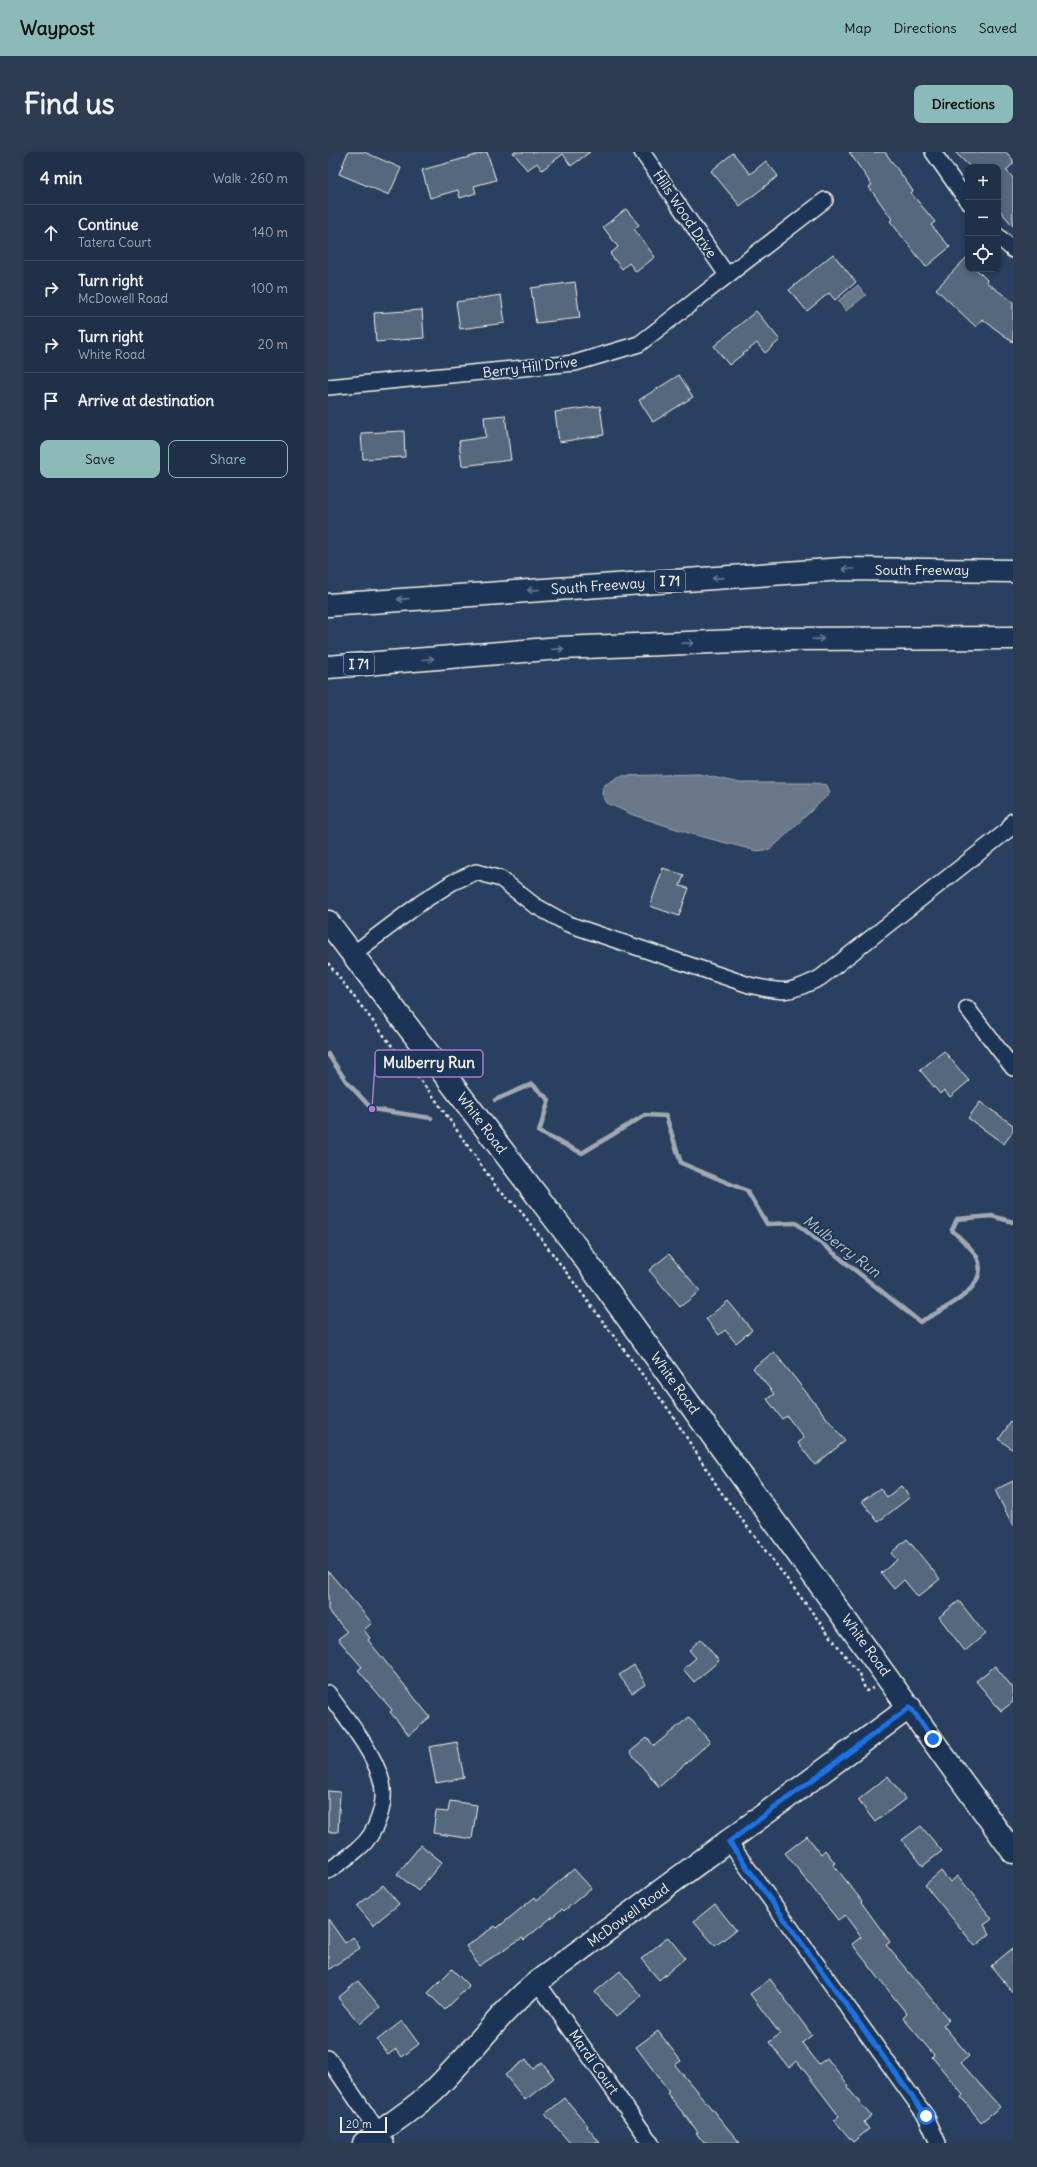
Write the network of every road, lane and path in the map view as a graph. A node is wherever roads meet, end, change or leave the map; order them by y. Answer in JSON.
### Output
{"nodes":[{"id":1,"x":642,"y":152,"type":"edge"},
{"id":2,"x":932,"y":152,"type":"edge"},
{"id":3,"x":825,"y":200,"type":"dead end"},
{"id":4,"x":967,"y":200,"type":"edge"},
{"id":5,"x":1001,"y":239,"type":"edge"},
{"id":6,"x":1013,"y":250,"type":"edge"},
{"id":7,"x":727,"y":275,"type":"junction"},
{"id":8,"x":328,"y":387,"type":"edge"},
{"id":9,"x":1013,"y":570,"type":"edge"},
{"id":10,"x":328,"y":605,"type":"edge"},
{"id":11,"x":1013,"y":638,"type":"edge"},
{"id":12,"x":328,"y":667,"type":"edge"},
{"id":13,"x":1013,"y":821,"type":"edge"},
{"id":14,"x":328,"y":922,"type":"edge"},
{"id":15,"x":353,"y":954,"type":"junction"},
{"id":16,"x":328,"y":963,"type":"edge"},
{"id":17,"x":968,"y":1008,"type":"dead end"},
{"id":18,"x":1013,"y":1068,"type":"edge"},
{"id":19,"x":891,"y":1681,"type":"junction"},
{"id":20,"x":328,"y":1693,"type":"edge"},
{"id":21,"x":910,"y":1707,"type":"junction"},
{"id":22,"x":729,"y":1842,"type":"junction"},
{"id":23,"x":1013,"y":1852,"type":"edge"},
{"id":24,"x":328,"y":1871,"type":"edge"},
{"id":25,"x":537,"y":1982,"type":"junction"},
{"id":26,"x":328,"y":2058,"type":"edge"},
{"id":27,"x":376,"y":2139,"type":"edge"},
{"id":28,"x":651,"y":2143,"type":"edge"},
{"id":29,"x":938,"y":2143,"type":"edge"}],
"edges":[{"from":1,"to":7,"type":"street","name":"Hills Wood Drive"},
{"from":2,"to":4,"type":"street"},
{"from":3,"to":7,"type":"street","name":"Berry Hill Drive"},
{"from":5,"to":6,"type":"street"},
{"from":7,"to":8,"type":"street","name":"Berry Hill Drive"},
{"from":9,"to":10,"type":"main road","name":"South Freeway","number":"I 71","one_way":true},
{"from":12,"to":11,"type":"main road","number":"I 71","one_way":true},
{"from":13,"to":15,"type":"street"},
{"from":14,"to":15,"type":"main road","name":"White Road"},
{"from":15,"to":19,"type":"main road","name":"White Road"},
{"from":16,"to":19,"type":"path"},
{"from":17,"to":18,"type":"street"},
{"from":19,"to":21,"type":"main road","name":"White Road"},
{"from":20,"to":24,"type":"street"},
{"from":21,"to":22,"type":"main road","name":"McDowell Road"},
{"from":21,"to":23,"type":"main road","name":"White Road"},
{"from":22,"to":25,"type":"main road","name":"McDowell Road"},
{"from":22,"to":29,"type":"street"},
{"from":25,"to":27,"type":"main road","name":"McDowell Road"},
{"from":25,"to":28,"type":"street","name":"Mardi Court"},
{"from":26,"to":27,"type":"street"}]}
